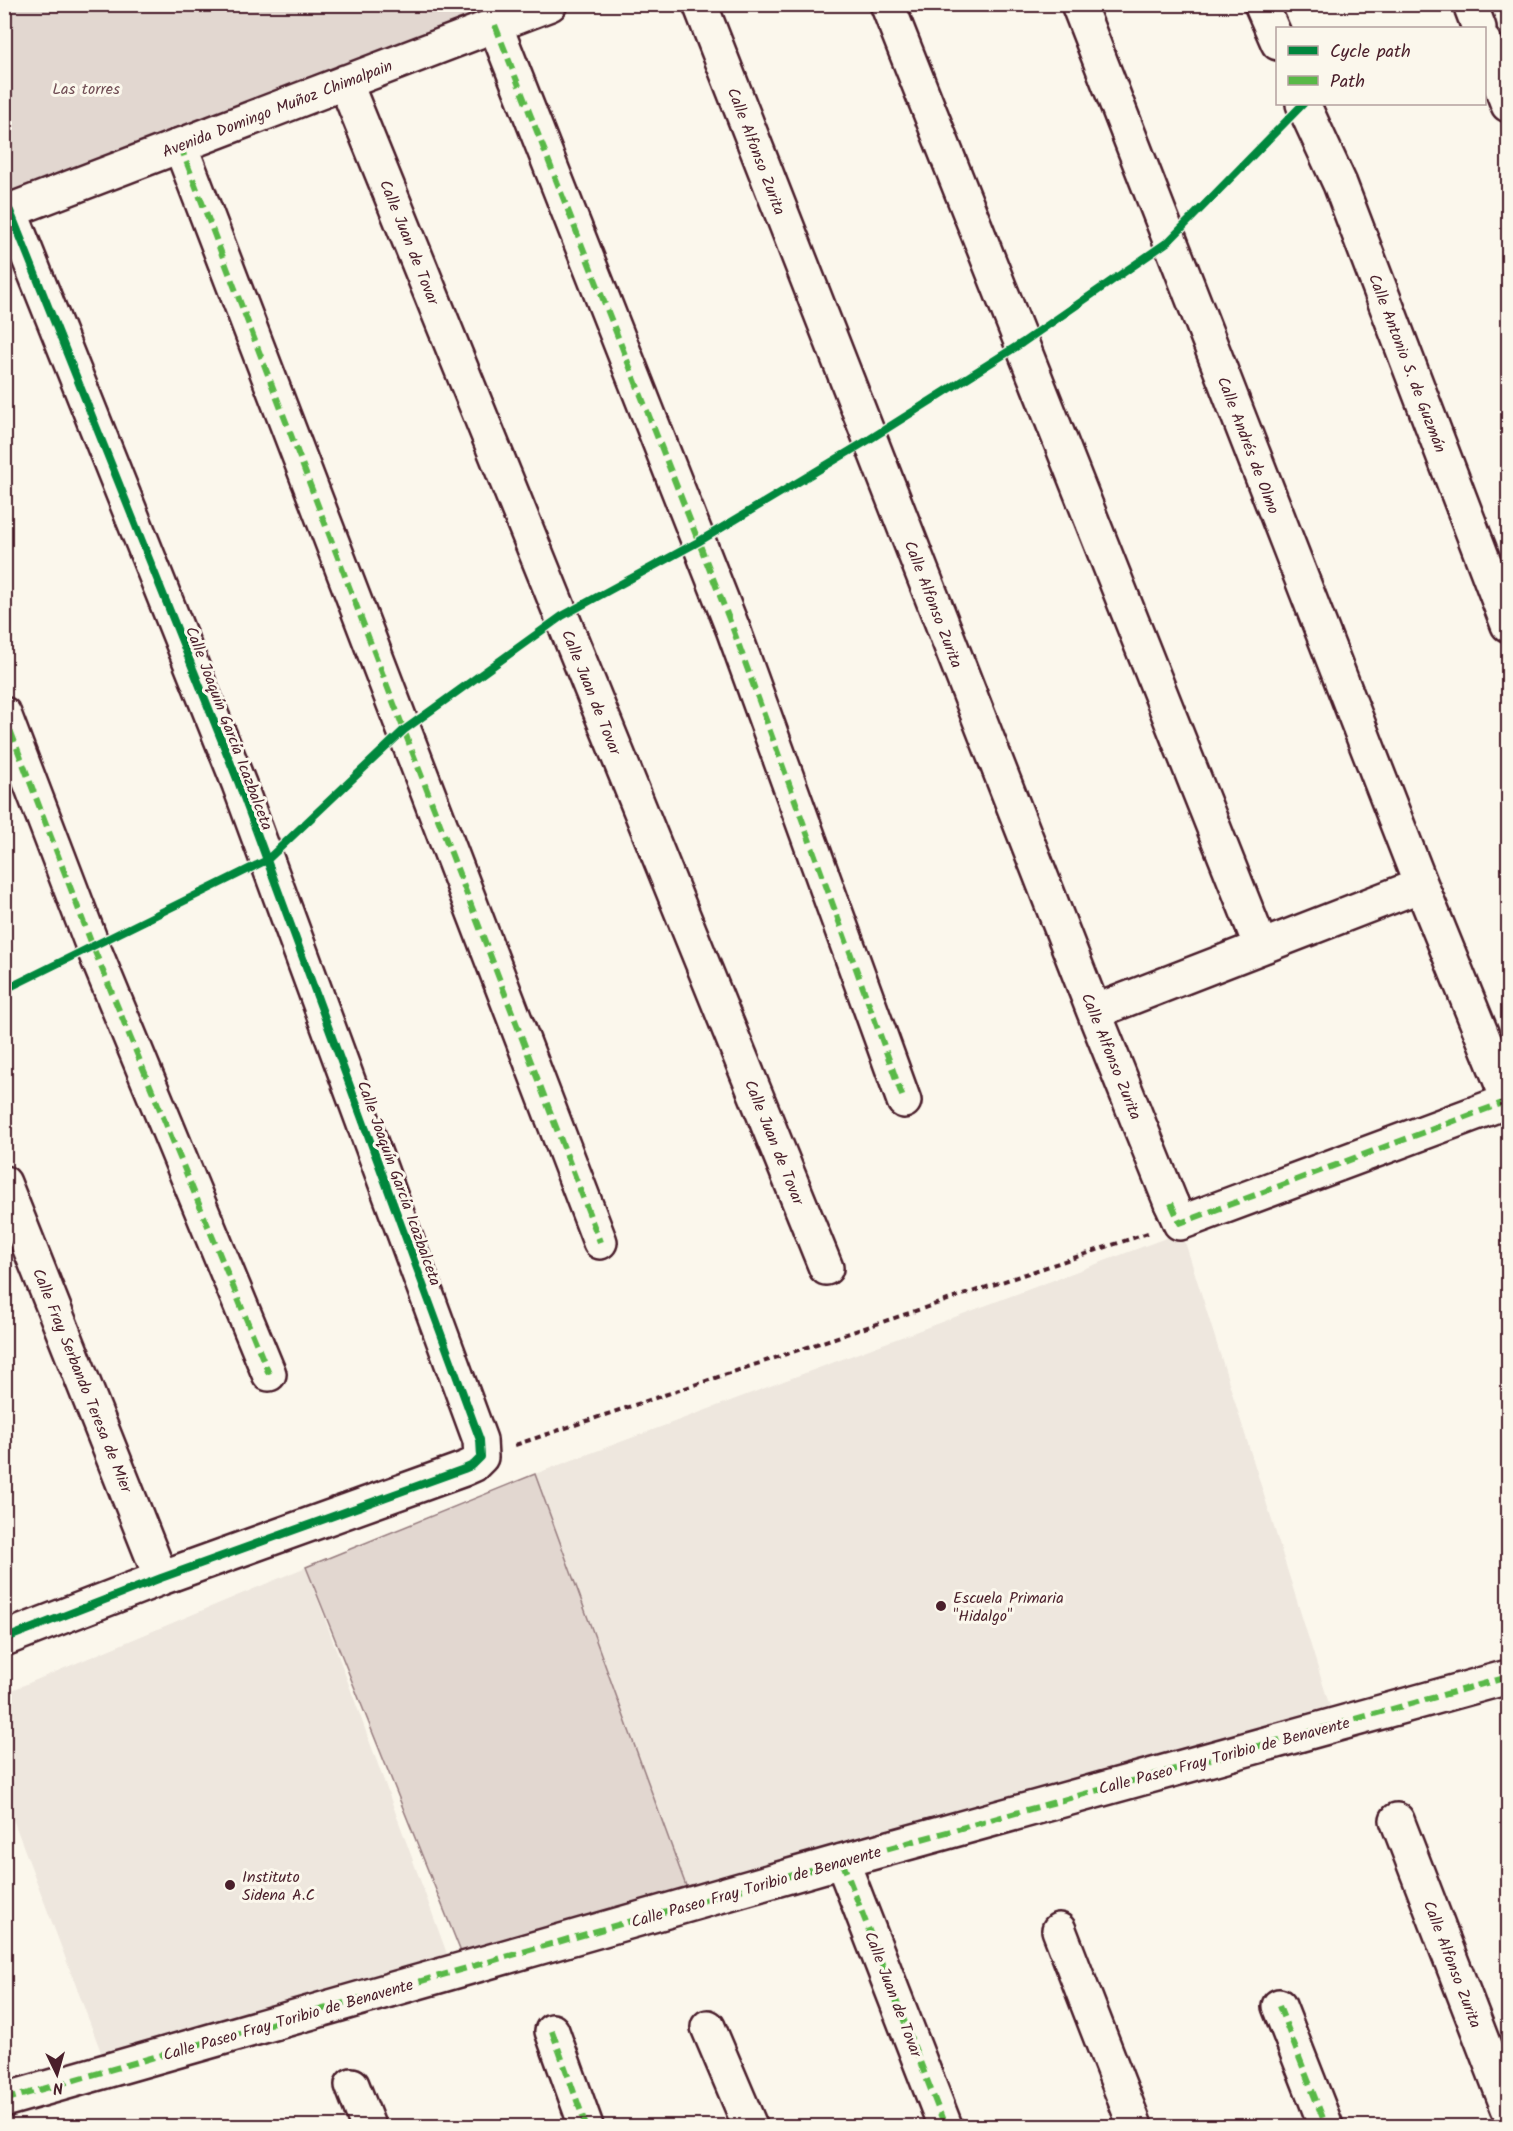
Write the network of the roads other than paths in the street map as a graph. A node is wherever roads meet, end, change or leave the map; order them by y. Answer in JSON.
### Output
{"nodes":[{"id":1,"x":550,"y":4,"type":"edge"},
{"id":2,"x":700,"y":4,"type":"edge"},
{"id":3,"x":887,"y":4,"type":"edge"},
{"id":4,"x":1078,"y":4,"type":"edge"},
{"id":5,"x":1261,"y":4,"type":"edge"},
{"id":6,"x":1470,"y":4,"type":"edge"},
{"id":7,"x":495,"y":25,"type":"junction"},
{"id":8,"x":1479,"y":27,"type":"edge"},
{"id":9,"x":1276,"y":38,"type":"edge"},
{"id":10,"x":1486,"y":45,"type":"edge"},
{"id":11,"x":345,"y":82,"type":"junction"},
{"id":12,"x":1303,"y":105,"type":"edge"},
{"id":13,"x":1509,"y":105,"type":"edge"},
{"id":14,"x":180,"y":145,"type":"junction"},
{"id":15,"x":7,"y":212,"type":"edge"},
{"id":16,"x":1509,"y":625,"type":"edge"},
{"id":17,"x":4,"y":714,"type":"edge"},
{"id":18,"x":1421,"y":885,"type":"junction"},
{"id":19,"x":1261,"y":947,"type":"junction"},
{"id":20,"x":1094,"y":1012,"type":"junction"},
{"id":21,"x":1509,"y":1100,"type":"edge"},
{"id":22,"x":904,"y":1101,"type":"dead end"},
{"id":23,"x":4,"y":1183,"type":"edge"},
{"id":24,"x":600,"y":1242,"type":"dead end"},
{"id":25,"x":826,"y":1268,"type":"dead end"},
{"id":26,"x":269,"y":1374,"type":"dead end"},
{"id":27,"x":161,"y":1578,"type":"junction"},
{"id":28,"x":4,"y":1639,"type":"edge"},
{"id":29,"x":1509,"y":1677,"type":"edge"},
{"id":30,"x":1397,"y":1820,"type":"dead end"},
{"id":31,"x":842,"y":1861,"type":"junction"},
{"id":32,"x":1059,"y":1930,"type":"dead end"},
{"id":33,"x":1279,"y":2006,"type":"dead end"},
{"id":34,"x":708,"y":2028,"type":"dead end"},
{"id":35,"x":552,"y":2031,"type":"dead end"},
{"id":36,"x":352,"y":2085,"type":"dead end"},
{"id":37,"x":4,"y":2100,"type":"edge"},
{"id":38,"x":1509,"y":2108,"type":"edge"},
{"id":39,"x":368,"y":2127,"type":"edge"},
{"id":40,"x":586,"y":2127,"type":"edge"},
{"id":41,"x":750,"y":2127,"type":"edge"},
{"id":42,"x":945,"y":2127,"type":"edge"},
{"id":43,"x":1135,"y":2127,"type":"edge"},
{"id":44,"x":1326,"y":2127,"type":"edge"}],
"edges":[{"from":1,"to":7,"type":"street","name":"Avenida Domingo Muñoz Chimalpain"},
{"from":2,"to":20,"type":"street","name":"Calle Alfonso Zurita"},
{"from":3,"to":19,"type":"street"},
{"from":4,"to":18,"type":"street","name":"Calle Andrés de Olmo"},
{"from":5,"to":9,"type":"street"},
{"from":6,"to":8,"type":"street"},
{"from":7,"to":11,"type":"street","name":"Avenida Domingo Muñoz Chimalpain"},
{"from":7,"to":22,"type":"street"},
{"from":10,"to":13,"type":"street"},
{"from":11,"to":14,"type":"street","name":"Avenida Domingo Muñoz Chimalpain"},
{"from":11,"to":25,"type":"street","name":"Calle Juan de Tovar"},
{"from":12,"to":16,"type":"street","name":"Calle Antonio S. de Guzmán"},
{"from":14,"to":15,"type":"street","name":"Avenida Domingo Muñoz Chimalpain"},
{"from":14,"to":24,"type":"street"},
{"from":15,"to":27,"type":"street","name":"Calle Joaquín García Icazbalceta"},
{"from":17,"to":26,"type":"street"},
{"from":18,"to":19,"type":"street"},
{"from":18,"to":21,"type":"street","name":"Calle Andrés de Olmo"},
{"from":19,"to":20,"type":"street"},
{"from":20,"to":21,"type":"street","name":"Calle Alfonso Zurita"},
{"from":23,"to":27,"type":"street","name":"Calle Fray Serbando Teresa de Mier"},
{"from":27,"to":28,"type":"street"},
{"from":29,"to":31,"type":"street","name":"Calle Paseo Fray Toribio de Benavente"},
{"from":30,"to":38,"type":"street","name":"Calle Alfonso Zurita"},
{"from":31,"to":37,"type":"street","name":"Calle Paseo Fray Toribio de Benavente"},
{"from":31,"to":42,"type":"street","name":"Calle Juan de Tovar"},
{"from":32,"to":43,"type":"street"},
{"from":33,"to":44,"type":"street"},
{"from":34,"to":41,"type":"street"},
{"from":35,"to":40,"type":"street"},
{"from":36,"to":39,"type":"street"}]}
